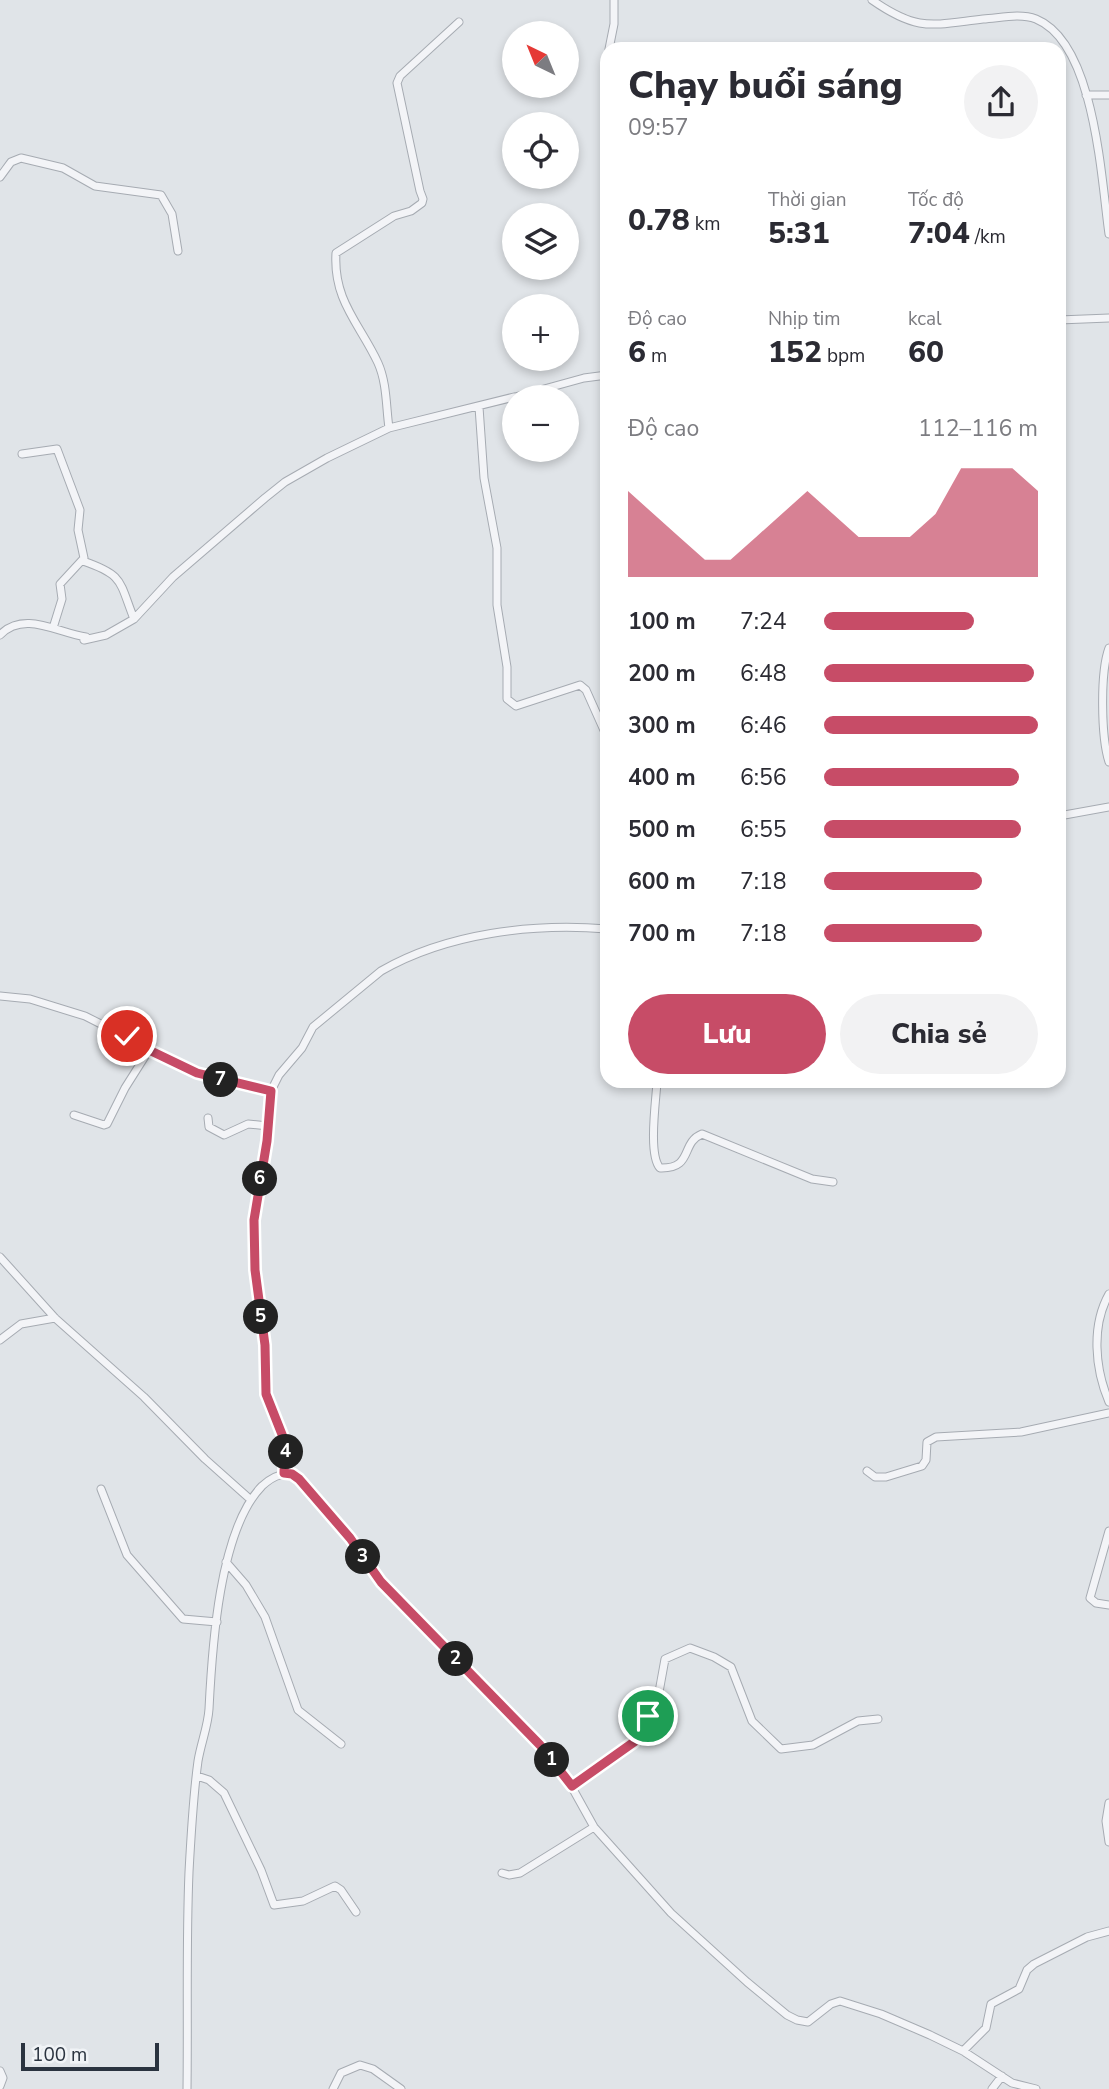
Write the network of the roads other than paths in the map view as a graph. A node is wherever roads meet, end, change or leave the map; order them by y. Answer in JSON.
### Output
{"nodes":[{"id":1,"x":614,"y":0,"type":"edge"},
{"id":2,"x":872,"y":0,"type":"edge"},
{"id":3,"x":459,"y":22,"type":"dead end"},
{"id":4,"x":610,"y":42,"type":"edge"},
{"id":5,"x":1065,"y":42,"type":"edge"},
{"id":6,"x":1066,"y":45,"type":"edge"},
{"id":7,"x":1086,"y":95,"type":"junction"},
{"id":8,"x":1109,"y":95,"type":"edge"},
{"id":9,"x":0,"y":177,"type":"edge"},
{"id":10,"x":1109,"y":234,"type":"edge"},
{"id":11,"x":178,"y":251,"type":"dead end"},
{"id":12,"x":1109,"y":318,"type":"edge"},
{"id":13,"x":1066,"y":320,"type":"edge"},
{"id":14,"x":600,"y":376,"type":"edge"},
{"id":15,"x":559,"y":385,"type":"edge"},
{"id":16,"x":502,"y":401,"type":"edge"},
{"id":17,"x":479,"y":407,"type":"junction"},
{"id":18,"x":389,"y":428,"type":"junction"},
{"id":19,"x":22,"y":454,"type":"dead end"},
{"id":20,"x":83,"y":561,"type":"junction"},
{"id":21,"x":134,"y":619,"type":"junction"},
{"id":22,"x":53,"y":628,"type":"junction"},
{"id":23,"x":0,"y":635,"type":"edge"},
{"id":24,"x":1109,"y":648,"type":"edge"},
{"id":25,"x":600,"y":721,"type":"edge"},
{"id":26,"x":1109,"y":762,"type":"edge"},
{"id":27,"x":1109,"y":807,"type":"edge"},
{"id":28,"x":1066,"y":815,"type":"edge"},
{"id":29,"x":600,"y":929,"type":"edge"},
{"id":30,"x":0,"y":996,"type":"edge"},
{"id":31,"x":149,"y":1050,"type":"junction"},
{"id":32,"x":657,"y":1088,"type":"edge"},
{"id":33,"x":271,"y":1091,"type":"junction"},
{"id":34,"x":74,"y":1115,"type":"dead end"},
{"id":35,"x":208,"y":1118,"type":"dead end"},
{"id":36,"x":268,"y":1126,"type":"junction"},
{"id":37,"x":833,"y":1182,"type":"dead end"},
{"id":38,"x":0,"y":1257,"type":"edge"},
{"id":39,"x":1109,"y":1294,"type":"edge"},
{"id":40,"x":55,"y":1318,"type":"junction"},
{"id":41,"x":0,"y":1340,"type":"edge"},
{"id":42,"x":1109,"y":1402,"type":"edge"},
{"id":43,"x":1109,"y":1413,"type":"edge"},
{"id":44,"x":867,"y":1471,"type":"dead end"},
{"id":45,"x":284,"y":1473,"type":"junction"},
{"id":46,"x":101,"y":1489,"type":"dead end"},
{"id":47,"x":251,"y":1500,"type":"junction"},
{"id":48,"x":1109,"y":1531,"type":"edge"},
{"id":49,"x":226,"y":1562,"type":"junction"},
{"id":50,"x":1109,"y":1605,"type":"edge"},
{"id":51,"x":217,"y":1622,"type":"junction"},
{"id":52,"x":878,"y":1719,"type":"dead end"},
{"id":53,"x":341,"y":1744,"type":"dead end"},
{"id":54,"x":197,"y":1776,"type":"junction"},
{"id":55,"x":572,"y":1786,"type":"junction"},
{"id":56,"x":1109,"y":1803,"type":"edge"},
{"id":57,"x":594,"y":1826,"type":"junction"},
{"id":58,"x":1109,"y":1842,"type":"edge"},
{"id":59,"x":502,"y":1873,"type":"dead end"},
{"id":60,"x":356,"y":1912,"type":"dead end"},
{"id":61,"x":1109,"y":1931,"type":"edge"},
{"id":62,"x":963,"y":2051,"type":"junction"},
{"id":63,"x":0,"y":2071,"type":"edge"},
{"id":64,"x":1002,"y":2076,"type":"junction"},
{"id":65,"x":0,"y":2086,"type":"edge"},
{"id":66,"x":187,"y":2089,"type":"edge"},
{"id":67,"x":333,"y":2089,"type":"edge"},
{"id":68,"x":401,"y":2089,"type":"edge"},
{"id":69,"x":992,"y":2089,"type":"edge"},
{"id":70,"x":1036,"y":2089,"type":"edge"}],
"edges":[{"from":1,"to":4,"type":"street"},
{"from":2,"to":5,"type":"street"},
{"from":3,"to":18,"type":"street"},
{"from":6,"to":7,"type":"street"},
{"from":7,"to":8,"type":"street"},
{"from":7,"to":10,"type":"street"},
{"from":9,"to":11,"type":"street"},
{"from":12,"to":13,"type":"street"},
{"from":14,"to":15,"type":"street"},
{"from":16,"to":17,"type":"street"},
{"from":17,"to":18,"type":"street"},
{"from":17,"to":25,"type":"street"},
{"from":18,"to":21,"type":"street"},
{"from":19,"to":20,"type":"street"},
{"from":20,"to":21,"type":"street"},
{"from":20,"to":22,"type":"street"},
{"from":21,"to":22,"type":"street"},
{"from":22,"to":23,"type":"street"},
{"from":24,"to":26,"type":"street"},
{"from":27,"to":28,"type":"street"},
{"from":29,"to":33,"type":"street"},
{"from":30,"to":31,"type":"street"},
{"from":31,"to":33,"type":"street"},
{"from":31,"to":34,"type":"street"},
{"from":32,"to":37,"type":"street"},
{"from":33,"to":36,"type":"street"},
{"from":35,"to":36,"type":"street"},
{"from":36,"to":45,"type":"street"},
{"from":38,"to":40,"type":"street"},
{"from":39,"to":42,"type":"street"},
{"from":40,"to":41,"type":"street"},
{"from":40,"to":47,"type":"street"},
{"from":43,"to":44,"type":"street"},
{"from":45,"to":47,"type":"street"},
{"from":45,"to":55,"type":"street"},
{"from":46,"to":51,"type":"street"},
{"from":47,"to":49,"type":"street"},
{"from":48,"to":50,"type":"street"},
{"from":49,"to":51,"type":"street"},
{"from":49,"to":53,"type":"street"},
{"from":51,"to":54,"type":"street"},
{"from":52,"to":55,"type":"street"},
{"from":54,"to":60,"type":"street"},
{"from":54,"to":66,"type":"street"},
{"from":55,"to":57,"type":"street"},
{"from":56,"to":58,"type":"street"},
{"from":57,"to":59,"type":"street"},
{"from":57,"to":62,"type":"street"},
{"from":61,"to":62,"type":"street"},
{"from":62,"to":64,"type":"street"},
{"from":63,"to":65,"type":"street"},
{"from":64,"to":69,"type":"street"},
{"from":64,"to":70,"type":"street"},
{"from":67,"to":68,"type":"street"}]}
